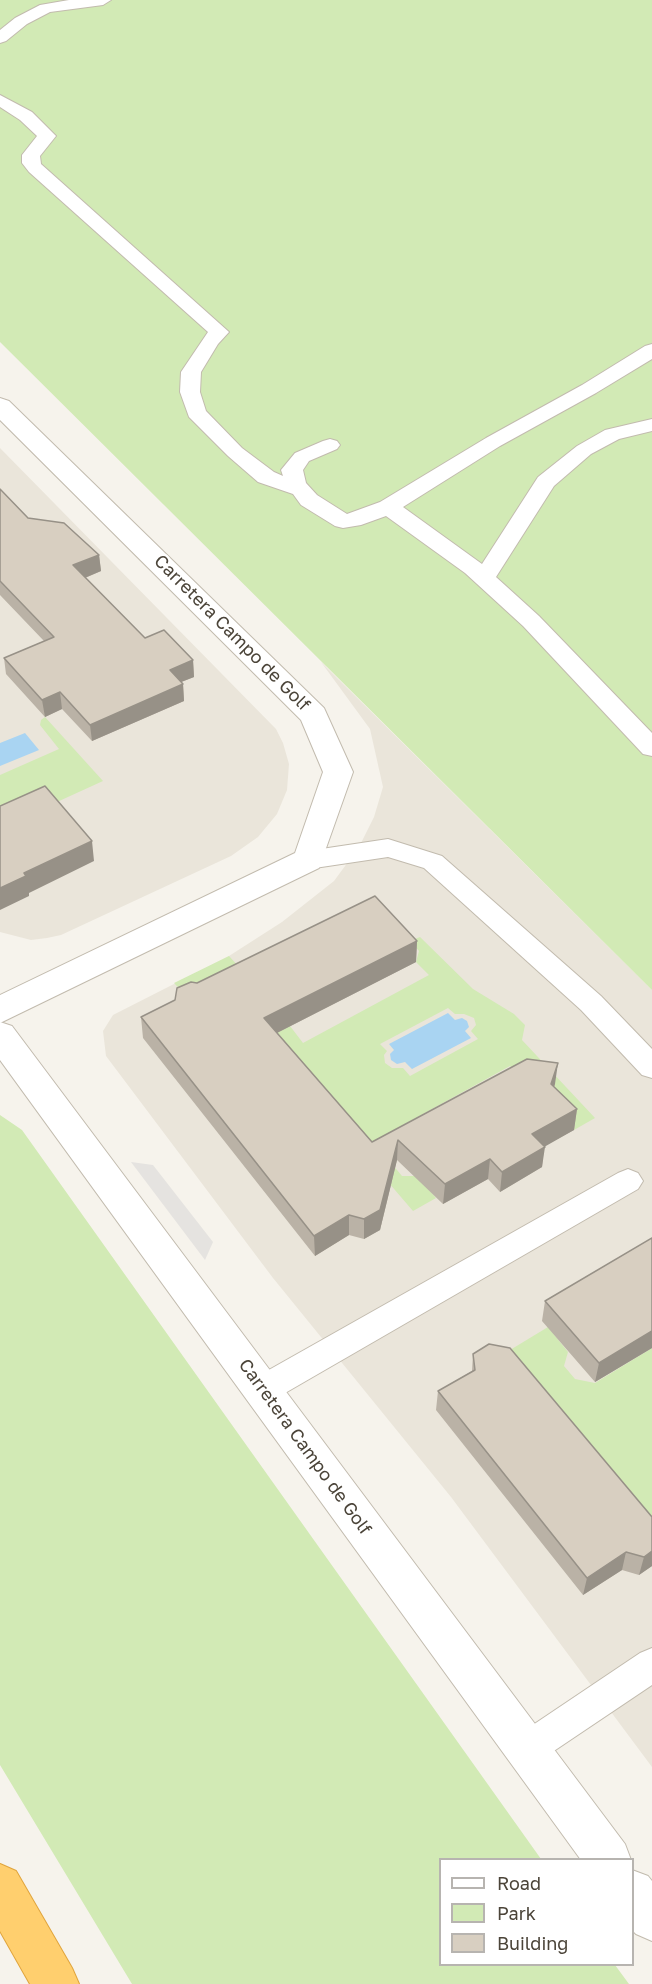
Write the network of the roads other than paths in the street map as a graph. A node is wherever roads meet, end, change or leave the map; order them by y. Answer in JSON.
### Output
{"nodes":[{"id":1,"x":103,"y":0,"type":"edge"},
{"id":2,"x":0,"y":38,"type":"edge"},
{"id":3,"x":0,"y":100,"type":"edge"},
{"id":4,"x":652,"y":350,"type":"edge"},
{"id":5,"x":0,"y":406,"type":"edge"},
{"id":6,"x":652,"y":425,"type":"edge"},
{"id":7,"x":330,"y":445,"type":"dead end"},
{"id":8,"x":301,"y":490,"type":"junction"},
{"id":9,"x":388,"y":507,"type":"junction"},
{"id":10,"x":484,"y":578,"type":"junction"},
{"id":11,"x":652,"y":748,"type":"edge"},
{"id":12,"x":308,"y":860,"type":"junction"},
{"id":13,"x":0,"y":1010,"type":"edge"},
{"id":14,"x":0,"y":1035,"type":"edge"},
{"id":15,"x":652,"y":1067,"type":"edge"},
{"id":16,"x":628,"y":1181,"type":"dead end"},
{"id":17,"x":262,"y":1390,"type":"junction"},
{"id":18,"x":652,"y":1665,"type":"edge"},
{"id":19,"x":527,"y":1749,"type":"junction"},
{"id":20,"x":608,"y":1858,"type":"edge"},
{"id":21,"x":0,"y":1887,"type":"edge"},
{"id":22,"x":634,"y":1893,"type":"edge"},
{"id":23,"x":652,"y":1918,"type":"edge"},
{"id":24,"x":56,"y":1984,"type":"edge"}],
"edges":[{"from":1,"to":2,"type":"lane"},
{"from":3,"to":8,"type":"lane"},
{"from":4,"to":9,"type":"lane"},
{"from":5,"to":12,"type":"street","name":"Carretera Campo de Golf"},
{"from":6,"to":10,"type":"lane"},
{"from":7,"to":8,"type":"lane"},
{"from":8,"to":9,"type":"lane"},
{"from":9,"to":10,"type":"lane"},
{"from":10,"to":11,"type":"lane"},
{"from":12,"to":13,"type":"street"},
{"from":12,"to":15,"type":"lane"},
{"from":14,"to":17,"type":"street","name":"Carretera Campo de Golf"},
{"from":16,"to":17,"type":"lane"},
{"from":17,"to":19,"type":"street","name":"Carretera Campo de Golf"},
{"from":18,"to":19,"type":"lane"},
{"from":19,"to":20,"type":"street","name":"Carretera Campo de Golf"},
{"from":21,"to":24,"type":"highway"},
{"from":22,"to":23,"type":"street"}]}
